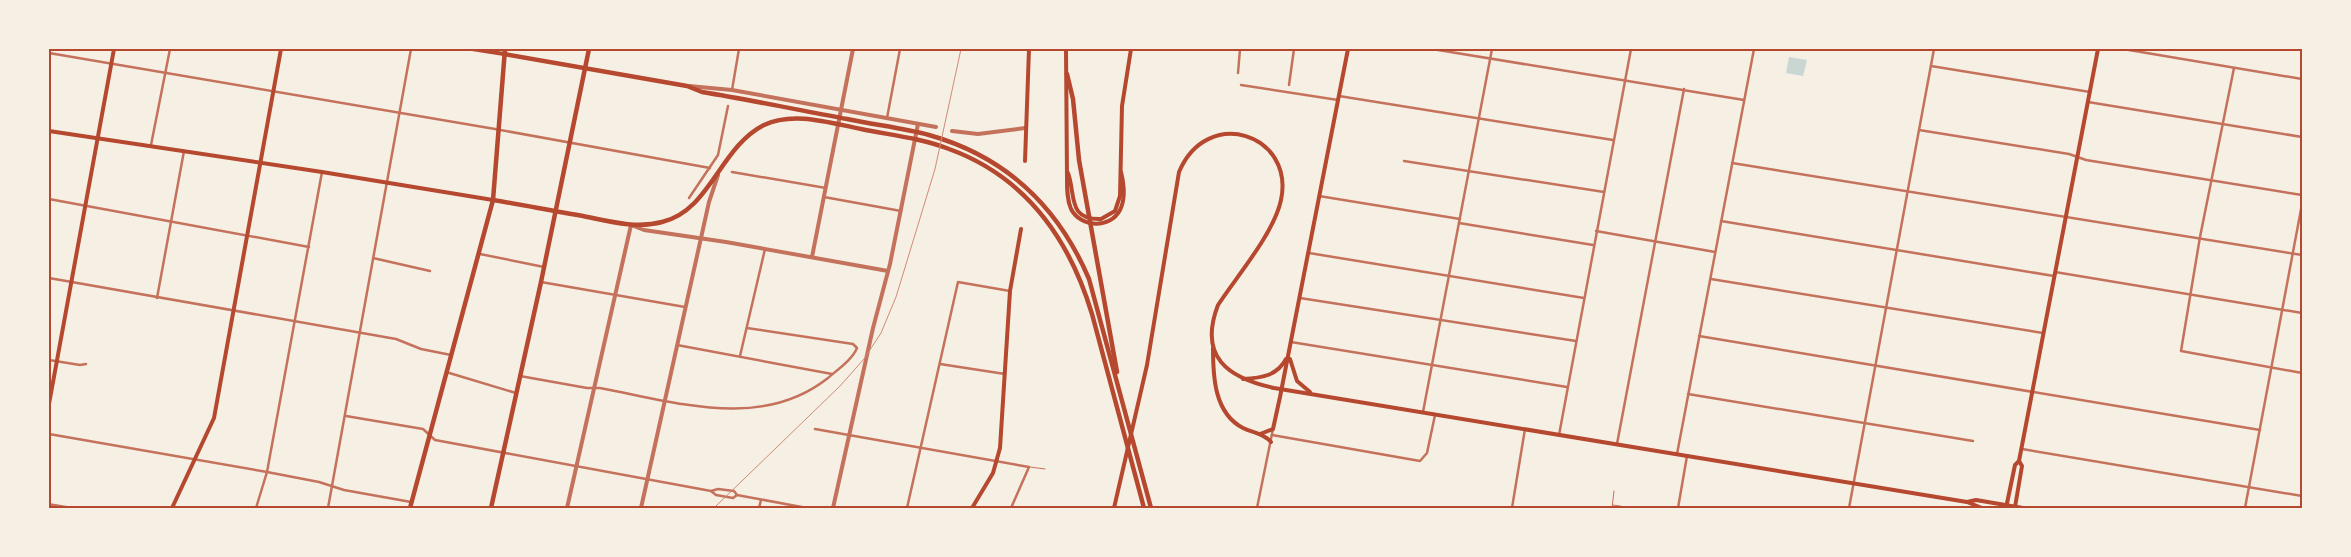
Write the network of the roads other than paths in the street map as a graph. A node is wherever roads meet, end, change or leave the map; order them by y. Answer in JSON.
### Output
{"nodes":[{"id":1,"x":114,"y":49,"type":"edge"},
{"id":2,"x":170,"y":49,"type":"edge"},
{"id":3,"x":281,"y":49,"type":"edge"},
{"id":4,"x":411,"y":49,"type":"edge"},
{"id":5,"x":472,"y":49,"type":"edge"},
{"id":6,"x":589,"y":49,"type":"edge"},
{"id":7,"x":739,"y":49,"type":"edge"},
{"id":8,"x":853,"y":49,"type":"edge"},
{"id":9,"x":900,"y":49,"type":"edge"},
{"id":10,"x":1029,"y":49,"type":"edge"},
{"id":11,"x":1066,"y":49,"type":"edge"},
{"id":12,"x":1131,"y":49,"type":"edge"},
{"id":13,"x":1240,"y":49,"type":"edge"},
{"id":14,"x":1294,"y":49,"type":"edge"},
{"id":15,"x":1348,"y":49,"type":"edge"},
{"id":16,"x":1432,"y":49,"type":"edge"},
{"id":17,"x":1492,"y":49,"type":"edge"},
{"id":18,"x":1631,"y":49,"type":"edge"},
{"id":19,"x":1754,"y":49,"type":"edge"},
{"id":20,"x":1934,"y":49,"type":"edge"},
{"id":21,"x":2098,"y":49,"type":"edge"},
{"id":22,"x":2123,"y":49,"type":"edge"},
{"id":23,"x":505,"y":52,"type":"edge"},
{"id":24,"x":49,"y":53,"type":"edge"},
{"id":25,"x":1490,"y":58,"type":"junction"},
{"id":26,"x":111,"y":64,"type":"junction"},
{"id":27,"x":1930,"y":66,"type":"junction"},
{"id":28,"x":585,"y":68,"type":"junction"},
{"id":29,"x":2234,"y":68,"type":"junction"},
{"id":30,"x":165,"y":72,"type":"junction"},
{"id":31,"x":1238,"y":73,"type":"dead end"},
{"id":32,"x":1067,"y":74,"type":"junction"},
{"id":33,"x":2302,"y":78,"type":"edge"},
{"id":34,"x":1625,"y":80,"type":"junction"},
{"id":35,"x":1289,"y":85,"type":"dead end"},
{"id":36,"x":687,"y":86,"type":"junction"},
{"id":37,"x":1241,"y":86,"type":"dead end"},
{"id":38,"x":1684,"y":89,"type":"junction"},
{"id":39,"x":732,"y":90,"type":"junction"},
{"id":40,"x":274,"y":91,"type":"junction"},
{"id":41,"x":2090,"y":92,"type":"junction"},
{"id":42,"x":1338,"y":98,"type":"junction"},
{"id":43,"x":1744,"y":100,"type":"junction"},
{"id":44,"x":2088,"y":102,"type":"junction"},
{"id":45,"x":728,"y":106,"type":"dead end"},
{"id":46,"x":841,"y":108,"type":"junction"},
{"id":47,"x":399,"y":113,"type":"junction"},
{"id":48,"x":887,"y":118,"type":"junction"},
{"id":49,"x":1479,"y":118,"type":"junction"},
{"id":50,"x":918,"y":124,"type":"junction"},
{"id":51,"x":2223,"y":124,"type":"junction"},
{"id":52,"x":936,"y":127,"type":"dead end"},
{"id":53,"x":1025,"y":128,"type":"junction"},
{"id":54,"x":498,"y":130,"type":"junction"},
{"id":55,"x":1919,"y":130,"type":"junction"},
{"id":56,"x":49,"y":131,"type":"edge"},
{"id":57,"x":952,"y":131,"type":"dead end"},
{"id":58,"x":2302,"y":136,"type":"edge"},
{"id":59,"x":97,"y":138,"type":"junction"},
{"id":60,"x":1613,"y":140,"type":"junction"},
{"id":61,"x":570,"y":143,"type":"junction"},
{"id":62,"x":151,"y":146,"type":"junction"},
{"id":63,"x":184,"y":151,"type":"junction"},
{"id":64,"x":2078,"y":156,"type":"junction"},
{"id":65,"x":726,"y":160,"type":"junction"},
{"id":66,"x":1025,"y":161,"type":"dead end"},
{"id":67,"x":1404,"y":161,"type":"dead end"},
{"id":68,"x":261,"y":163,"type":"junction"},
{"id":69,"x":1732,"y":163,"type":"junction"},
{"id":70,"x":710,"y":168,"type":"junction"},
{"id":71,"x":1469,"y":171,"type":"junction"},
{"id":72,"x":322,"y":172,"type":"junction"},
{"id":73,"x":732,"y":172,"type":"dead end"},
{"id":74,"x":2211,"y":180,"type":"junction"},
{"id":75,"x":387,"y":182,"type":"junction"},
{"id":76,"x":826,"y":188,"type":"junction"},
{"id":77,"x":1604,"y":192,"type":"junction"},
{"id":78,"x":1907,"y":192,"type":"junction"},
{"id":79,"x":2302,"y":195,"type":"edge"},
{"id":80,"x":1320,"y":196,"type":"junction"},
{"id":81,"x":824,"y":197,"type":"junction"},
{"id":82,"x":688,"y":198,"type":"dead end"},
{"id":83,"x":49,"y":199,"type":"edge"},
{"id":84,"x":494,"y":200,"type":"junction"},
{"id":85,"x":2302,"y":204,"type":"edge"},
{"id":86,"x":85,"y":206,"type":"junction"},
{"id":87,"x":556,"y":211,"type":"junction"},
{"id":88,"x":901,"y":211,"type":"junction"},
{"id":89,"x":2067,"y":216,"type":"junction"},
{"id":90,"x":1460,"y":219,"type":"junction"},
{"id":91,"x":171,"y":221,"type":"junction"},
{"id":92,"x":1721,"y":221,"type":"junction"},
{"id":93,"x":631,"y":224,"type":"junction"},
{"id":94,"x":1459,"y":224,"type":"junction"},
{"id":95,"x":1021,"y":229,"type":"dead end"},
{"id":96,"x":1596,"y":231,"type":"junction"},
{"id":97,"x":247,"y":235,"type":"junction"},
{"id":98,"x":2200,"y":237,"type":"junction"},
{"id":99,"x":702,"y":239,"type":"junction"},
{"id":100,"x":1655,"y":242,"type":"junction"},
{"id":101,"x":1594,"y":245,"type":"junction"},
{"id":102,"x":309,"y":247,"type":"junction"},
{"id":103,"x":765,"y":249,"type":"junction"},
{"id":104,"x":1896,"y":250,"type":"junction"},
{"id":105,"x":1715,"y":252,"type":"junction"},
{"id":106,"x":1309,"y":253,"type":"junction"},
{"id":107,"x":2293,"y":253,"type":"junction"},
{"id":108,"x":478,"y":254,"type":"junction"},
{"id":109,"x":2302,"y":255,"type":"edge"},
{"id":110,"x":812,"y":257,"type":"junction"},
{"id":111,"x":373,"y":258,"type":"junction"},
{"id":112,"x":544,"y":267,"type":"junction"},
{"id":113,"x":430,"y":271,"type":"dead end"},
{"id":114,"x":888,"y":271,"type":"junction"},
{"id":115,"x":2055,"y":274,"type":"junction"},
{"id":116,"x":1449,"y":276,"type":"junction"},
{"id":117,"x":49,"y":278,"type":"edge"},
{"id":118,"x":1711,"y":279,"type":"junction"},
{"id":119,"x":541,"y":282,"type":"junction"},
{"id":120,"x":70,"y":283,"type":"junction"},
{"id":121,"x":1010,"y":291,"type":"junction"},
{"id":122,"x":2190,"y":294,"type":"junction"},
{"id":123,"x":614,"y":295,"type":"junction"},
{"id":124,"x":157,"y":298,"type":"junction"},
{"id":125,"x":1300,"y":298,"type":"junction"},
{"id":126,"x":1584,"y":298,"type":"junction"},
{"id":127,"x":686,"y":307,"type":"junction"},
{"id":128,"x":1885,"y":308,"type":"junction"},
{"id":129,"x":2283,"y":310,"type":"junction"},
{"id":130,"x":233,"y":311,"type":"junction"},
{"id":131,"x":2302,"y":313,"type":"edge"},
{"id":132,"x":1440,"y":320,"type":"junction"},
{"id":133,"x":296,"y":322,"type":"junction"},
{"id":134,"x":746,"y":328,"type":"junction"},
{"id":135,"x":360,"y":333,"type":"junction"},
{"id":136,"x":2043,"y":334,"type":"junction"},
{"id":137,"x":1699,"y":336,"type":"junction"},
{"id":138,"x":1212,"y":340,"type":"junction"},
{"id":139,"x":1291,"y":342,"type":"junction"},
{"id":140,"x":1576,"y":342,"type":"junction"},
{"id":141,"x":677,"y":345,"type":"junction"},
{"id":142,"x":451,"y":355,"type":"junction"},
{"id":143,"x":1289,"y":355,"type":"junction"},
{"id":144,"x":740,"y":356,"type":"junction"},
{"id":145,"x":49,"y":360,"type":"edge"},
{"id":146,"x":56,"y":361,"type":"junction"},
{"id":147,"x":86,"y":364,"type":"dead end"},
{"id":148,"x":940,"y":364,"type":"junction"},
{"id":149,"x":1432,"y":365,"type":"junction"},
{"id":150,"x":1874,"y":366,"type":"junction"},
{"id":151,"x":2272,"y":368,"type":"junction"},
{"id":152,"x":446,"y":372,"type":"junction"},
{"id":153,"x":2302,"y":373,"type":"edge"},
{"id":154,"x":832,"y":374,"type":"junction"},
{"id":155,"x":1005,"y":374,"type":"junction"},
{"id":156,"x":520,"y":376,"type":"junction"},
{"id":157,"x":1242,"y":379,"type":"junction"},
{"id":158,"x":1567,"y":387,"type":"junction"},
{"id":159,"x":594,"y":388,"type":"junction"},
{"id":160,"x":1282,"y":389,"type":"junction"},
{"id":161,"x":2034,"y":392,"type":"junction"},
{"id":162,"x":516,"y":393,"type":"junction"},
{"id":163,"x":1688,"y":394,"type":"junction"},
{"id":164,"x":1121,"y":395,"type":"junction"},
{"id":165,"x":1317,"y":395,"type":"junction"},
{"id":166,"x":665,"y":399,"type":"junction"},
{"id":167,"x":49,"y":404,"type":"edge"},
{"id":168,"x":1423,"y":412,"type":"junction"},
{"id":169,"x":1435,"y":415,"type":"junction"},
{"id":170,"x":346,"y":416,"type":"junction"},
{"id":171,"x":1863,"y":424,"type":"junction"},
{"id":172,"x":815,"y":429,"type":"dead end"},
{"id":173,"x":1273,"y":429,"type":"junction"},
{"id":174,"x":1525,"y":429,"type":"junction"},
{"id":175,"x":2260,"y":430,"type":"junction"},
{"id":176,"x":49,"y":434,"type":"edge"},
{"id":177,"x":430,"y":434,"type":"junction"},
{"id":178,"x":1260,"y":434,"type":"junction"},
{"id":179,"x":850,"y":435,"type":"junction"},
{"id":180,"x":1272,"y":435,"type":"junction"},
{"id":181,"x":1559,"y":435,"type":"junction"},
{"id":182,"x":1972,"y":441,"type":"dead end"},
{"id":183,"x":1271,"y":442,"type":"junction"},
{"id":184,"x":1617,"y":445,"type":"junction"},
{"id":185,"x":922,"y":448,"type":"junction"},
{"id":186,"x":2022,"y":449,"type":"junction"},
{"id":187,"x":503,"y":452,"type":"junction"},
{"id":188,"x":1677,"y":454,"type":"junction"},
{"id":189,"x":1687,"y":456,"type":"junction"},
{"id":190,"x":194,"y":460,"type":"junction"},
{"id":191,"x":998,"y":461,"type":"junction"},
{"id":192,"x":2019,"y":461,"type":"junction"},
{"id":193,"x":575,"y":466,"type":"junction"},
{"id":194,"x":1029,"y":467,"type":"junction"},
{"id":195,"x":1045,"y":469,"type":"dead end"},
{"id":196,"x":267,"y":472,"type":"junction"},
{"id":197,"x":647,"y":479,"type":"junction"},
{"id":198,"x":1853,"y":483,"type":"junction"},
{"id":199,"x":333,"y":487,"type":"junction"},
{"id":200,"x":2249,"y":487,"type":"junction"},
{"id":201,"x":711,"y":491,"type":"junction"},
{"id":202,"x":1614,"y":491,"type":"dead end"},
{"id":203,"x":737,"y":495,"type":"junction"},
{"id":204,"x":2302,"y":496,"type":"edge"},
{"id":205,"x":761,"y":500,"type":"junction"},
{"id":206,"x":411,"y":502,"type":"junction"},
{"id":207,"x":1967,"y":502,"type":"junction"},
{"id":208,"x":49,"y":505,"type":"edge"},
{"id":209,"x":1613,"y":505,"type":"junction"},
{"id":210,"x":2006,"y":507,"type":"edge"},
{"id":211,"x":67,"y":508,"type":"edge"},
{"id":212,"x":172,"y":508,"type":"edge"},
{"id":213,"x":256,"y":508,"type":"edge"},
{"id":214,"x":328,"y":508,"type":"edge"},
{"id":215,"x":410,"y":508,"type":"edge"},
{"id":216,"x":491,"y":508,"type":"edge"},
{"id":217,"x":567,"y":508,"type":"edge"},
{"id":218,"x":641,"y":508,"type":"edge"},
{"id":219,"x":759,"y":508,"type":"edge"},
{"id":220,"x":807,"y":508,"type":"edge"},
{"id":221,"x":833,"y":508,"type":"edge"},
{"id":222,"x":907,"y":508,"type":"edge"},
{"id":223,"x":972,"y":508,"type":"edge"},
{"id":224,"x":1010,"y":508,"type":"edge"},
{"id":225,"x":1114,"y":508,"type":"edge"},
{"id":226,"x":1144,"y":508,"type":"edge"},
{"id":227,"x":1151,"y":508,"type":"edge"},
{"id":228,"x":1257,"y":508,"type":"edge"},
{"id":229,"x":1512,"y":508,"type":"edge"},
{"id":230,"x":1612,"y":508,"type":"edge"},
{"id":231,"x":1632,"y":508,"type":"edge"},
{"id":232,"x":1678,"y":508,"type":"edge"},
{"id":233,"x":1848,"y":508,"type":"edge"},
{"id":234,"x":1982,"y":508,"type":"edge"},
{"id":235,"x":2015,"y":508,"type":"edge"},
{"id":236,"x":2023,"y":508,"type":"edge"},
{"id":237,"x":2245,"y":508,"type":"edge"}],
"edges":[{"from":1,"to":26,"type":"main road"},
{"from":2,"to":30,"type":"street"},
{"from":3,"to":40,"type":"main road"},
{"from":4,"to":47,"type":"street"},
{"from":5,"to":23,"type":"main road"},
{"from":6,"to":28,"type":"main road"},
{"from":7,"to":39,"type":"street"},
{"from":8,"to":46,"type":"street"},
{"from":9,"to":48,"type":"street"},
{"from":10,"to":53,"type":"main road"},
{"from":11,"to":32,"type":"main road"},
{"from":12,"to":32,"type":"main road"},
{"from":13,"to":31,"type":"street"},
{"from":14,"to":35,"type":"street"},
{"from":15,"to":42,"type":"main road"},
{"from":16,"to":25,"type":"street"},
{"from":17,"to":25,"type":"street"},
{"from":18,"to":34,"type":"street"},
{"from":19,"to":43,"type":"street"},
{"from":20,"to":27,"type":"street"},
{"from":21,"to":41,"type":"main road"},
{"from":22,"to":29,"type":"street"},
{"from":23,"to":28,"type":"main road"},
{"from":23,"to":54,"type":"main road"},
{"from":24,"to":26,"type":"street"},
{"from":25,"to":34,"type":"street"},
{"from":25,"to":49,"type":"street"},
{"from":26,"to":30,"type":"street"},
{"from":26,"to":59,"type":"main road"},
{"from":27,"to":41,"type":"street"},
{"from":27,"to":55,"type":"street"},
{"from":28,"to":36,"type":"main road"},
{"from":28,"to":61,"type":"main road"},
{"from":29,"to":33,"type":"street"},
{"from":29,"to":51,"type":"street"},
{"from":30,"to":40,"type":"street"},
{"from":30,"to":62,"type":"street"},
{"from":32,"to":164,"type":"main road"},
{"from":34,"to":38,"type":"street"},
{"from":34,"to":60,"type":"street"},
{"from":36,"to":39,"type":"street"},
{"from":36,"to":164,"type":"main road"},
{"from":37,"to":42,"type":"street"},
{"from":38,"to":43,"type":"street"},
{"from":38,"to":100,"type":"street"},
{"from":39,"to":46,"type":"street"},
{"from":40,"to":47,"type":"street"},
{"from":40,"to":68,"type":"main road"},
{"from":41,"to":44,"type":"main road"},
{"from":42,"to":49,"type":"street"},
{"from":42,"to":80,"type":"main road"},
{"from":43,"to":69,"type":"street"},
{"from":44,"to":51,"type":"street"},
{"from":44,"to":64,"type":"main road"},
{"from":45,"to":70,"type":"street"},
{"from":46,"to":48,"type":"street"},
{"from":46,"to":76,"type":"street"},
{"from":47,"to":54,"type":"street"},
{"from":47,"to":75,"type":"street"},
{"from":48,"to":50,"type":"street"},
{"from":49,"to":60,"type":"street"},
{"from":49,"to":71,"type":"street"},
{"from":50,"to":52,"type":"street"},
{"from":50,"to":88,"type":"street"},
{"from":51,"to":58,"type":"street"},
{"from":51,"to":74,"type":"street"},
{"from":53,"to":57,"type":"street"},
{"from":53,"to":66,"type":"main road"},
{"from":54,"to":61,"type":"street"},
{"from":54,"to":84,"type":"main road"},
{"from":55,"to":64,"type":"street"},
{"from":55,"to":78,"type":"street"},
{"from":56,"to":59,"type":"main road"},
{"from":59,"to":62,"type":"main road"},
{"from":59,"to":86,"type":"main road"},
{"from":60,"to":77,"type":"street"},
{"from":61,"to":70,"type":"street"},
{"from":61,"to":87,"type":"main road"},
{"from":62,"to":63,"type":"main road"},
{"from":63,"to":68,"type":"main road"},
{"from":63,"to":91,"type":"street"},
{"from":64,"to":74,"type":"street"},
{"from":64,"to":89,"type":"main road"},
{"from":65,"to":93,"type":"main road"},
{"from":65,"to":99,"type":"street"},
{"from":65,"to":226,"type":"main road"},
{"from":67,"to":71,"type":"street"},
{"from":68,"to":72,"type":"main road"},
{"from":68,"to":97,"type":"main road"},
{"from":69,"to":78,"type":"street"},
{"from":69,"to":92,"type":"street"},
{"from":70,"to":82,"type":"street"},
{"from":71,"to":77,"type":"street"},
{"from":71,"to":90,"type":"street"},
{"from":72,"to":75,"type":"main road"},
{"from":72,"to":102,"type":"street"},
{"from":73,"to":76,"type":"street"},
{"from":74,"to":79,"type":"street"},
{"from":74,"to":98,"type":"street"},
{"from":75,"to":84,"type":"main road"},
{"from":75,"to":111,"type":"street"},
{"from":76,"to":81,"type":"street"},
{"from":77,"to":96,"type":"street"},
{"from":78,"to":89,"type":"street"},
{"from":78,"to":104,"type":"street"},
{"from":80,"to":90,"type":"street"},
{"from":80,"to":106,"type":"main road"},
{"from":81,"to":88,"type":"street"},
{"from":81,"to":110,"type":"street"},
{"from":83,"to":86,"type":"street"},
{"from":84,"to":87,"type":"main road"},
{"from":84,"to":108,"type":"main road"},
{"from":85,"to":107,"type":"street"},
{"from":86,"to":91,"type":"street"},
{"from":86,"to":120,"type":"main road"},
{"from":87,"to":93,"type":"main road"},
{"from":87,"to":112,"type":"main road"},
{"from":88,"to":114,"type":"street"},
{"from":89,"to":98,"type":"street"},
{"from":89,"to":115,"type":"main road"},
{"from":90,"to":94,"type":"street"},
{"from":91,"to":97,"type":"street"},
{"from":91,"to":124,"type":"street"},
{"from":92,"to":104,"type":"street"},
{"from":92,"to":105,"type":"street"},
{"from":93,"to":99,"type":"street"},
{"from":93,"to":123,"type":"street"},
{"from":94,"to":101,"type":"street"},
{"from":94,"to":116,"type":"street"},
{"from":95,"to":121,"type":"main road"},
{"from":96,"to":100,"type":"street"},
{"from":96,"to":101,"type":"street"},
{"from":97,"to":102,"type":"street"},
{"from":97,"to":130,"type":"main road"},
{"from":98,"to":107,"type":"street"},
{"from":98,"to":122,"type":"street"},
{"from":99,"to":103,"type":"street"},
{"from":99,"to":127,"type":"street"},
{"from":100,"to":105,"type":"street"},
{"from":100,"to":184,"type":"street"},
{"from":101,"to":126,"type":"street"},
{"from":102,"to":133,"type":"street"},
{"from":103,"to":110,"type":"street"},
{"from":103,"to":134,"type":"street"},
{"from":104,"to":115,"type":"street"},
{"from":104,"to":128,"type":"street"},
{"from":105,"to":118,"type":"street"},
{"from":106,"to":116,"type":"street"},
{"from":106,"to":125,"type":"main road"},
{"from":107,"to":109,"type":"street"},
{"from":107,"to":129,"type":"street"},
{"from":108,"to":112,"type":"street"},
{"from":108,"to":142,"type":"main road"},
{"from":110,"to":114,"type":"street"},
{"from":111,"to":113,"type":"street"},
{"from":111,"to":135,"type":"street"},
{"from":112,"to":119,"type":"main road"},
{"from":114,"to":179,"type":"street"},
{"from":115,"to":122,"type":"street"},
{"from":115,"to":136,"type":"main road"},
{"from":116,"to":126,"type":"street"},
{"from":116,"to":132,"type":"street"},
{"from":117,"to":120,"type":"street"},
{"from":118,"to":128,"type":"street"},
{"from":118,"to":137,"type":"street"},
{"from":119,"to":123,"type":"street"},
{"from":119,"to":156,"type":"main road"},
{"from":120,"to":124,"type":"street"},
{"from":120,"to":146,"type":"main road"},
{"from":121,"to":148,"type":"street"},
{"from":121,"to":155,"type":"main road"},
{"from":122,"to":129,"type":"street"},
{"from":122,"to":151,"type":"street"},
{"from":123,"to":127,"type":"street"},
{"from":123,"to":159,"type":"street"},
{"from":124,"to":130,"type":"street"},
{"from":125,"to":132,"type":"street"},
{"from":125,"to":139,"type":"main road"},
{"from":126,"to":140,"type":"street"},
{"from":127,"to":141,"type":"street"},
{"from":128,"to":136,"type":"street"},
{"from":128,"to":150,"type":"street"},
{"from":129,"to":131,"type":"street"},
{"from":129,"to":151,"type":"street"},
{"from":130,"to":133,"type":"street"},
{"from":130,"to":190,"type":"main road"},
{"from":132,"to":140,"type":"street"},
{"from":132,"to":149,"type":"street"},
{"from":133,"to":135,"type":"street"},
{"from":133,"to":196,"type":"street"},
{"from":134,"to":144,"type":"street"},
{"from":134,"to":154,"type":"street"},
{"from":135,"to":142,"type":"street"},
{"from":135,"to":170,"type":"street"},
{"from":136,"to":161,"type":"main road"},
{"from":137,"to":150,"type":"street"},
{"from":137,"to":163,"type":"street"},
{"from":138,"to":157,"type":"main road"},
{"from":138,"to":178,"type":"main road"},
{"from":138,"to":225,"type":"main road"},
{"from":139,"to":143,"type":"main road"},
{"from":139,"to":149,"type":"street"},
{"from":140,"to":158,"type":"street"},
{"from":141,"to":144,"type":"street"},
{"from":141,"to":166,"type":"street"},
{"from":142,"to":152,"type":"main road"},
{"from":143,"to":157,"type":"main road"},
{"from":143,"to":160,"type":"main road"},
{"from":143,"to":165,"type":"main road"},
{"from":144,"to":154,"type":"street"},
{"from":145,"to":146,"type":"street"},
{"from":146,"to":147,"type":"street"},
{"from":146,"to":167,"type":"main road"},
{"from":148,"to":155,"type":"street"},
{"from":148,"to":185,"type":"street"},
{"from":149,"to":158,"type":"street"},
{"from":149,"to":168,"type":"street"},
{"from":150,"to":161,"type":"street"},
{"from":150,"to":171,"type":"street"},
{"from":151,"to":153,"type":"street"},
{"from":151,"to":175,"type":"street"},
{"from":152,"to":162,"type":"street"},
{"from":152,"to":177,"type":"main road"},
{"from":154,"to":166,"type":"street"},
{"from":155,"to":191,"type":"main road"},
{"from":156,"to":159,"type":"street"},
{"from":156,"to":162,"type":"main road"},
{"from":157,"to":160,"type":"main road"},
{"from":158,"to":181,"type":"street"},
{"from":159,"to":166,"type":"street"},
{"from":159,"to":193,"type":"street"},
{"from":160,"to":165,"type":"main road"},
{"from":160,"to":173,"type":"main road"},
{"from":161,"to":175,"type":"street"},
{"from":161,"to":186,"type":"main road"},
{"from":162,"to":187,"type":"main road"},
{"from":163,"to":171,"type":"street"},
{"from":163,"to":188,"type":"street"},
{"from":164,"to":227,"type":"main road"},
{"from":165,"to":168,"type":"main road"},
{"from":166,"to":197,"type":"street"},
{"from":168,"to":169,"type":"main road"},
{"from":169,"to":174,"type":"main road"},
{"from":169,"to":180,"type":"street"},
{"from":170,"to":177,"type":"street"},
{"from":170,"to":199,"type":"street"},
{"from":171,"to":182,"type":"street"},
{"from":171,"to":198,"type":"street"},
{"from":172,"to":179,"type":"street"},
{"from":173,"to":178,"type":"main road"},
{"from":173,"to":180,"type":"street"},
{"from":174,"to":181,"type":"main road"},
{"from":174,"to":229,"type":"street"},
{"from":175,"to":200,"type":"street"},
{"from":176,"to":190,"type":"street"},
{"from":177,"to":187,"type":"street"},
{"from":177,"to":206,"type":"main road"},
{"from":178,"to":183,"type":"main road"},
{"from":179,"to":185,"type":"street"},
{"from":179,"to":221,"type":"street"},
{"from":180,"to":183,"type":"street"},
{"from":181,"to":184,"type":"main road"},
{"from":183,"to":228,"type":"street"},
{"from":184,"to":188,"type":"main road"},
{"from":185,"to":191,"type":"street"},
{"from":185,"to":222,"type":"street"},
{"from":186,"to":192,"type":"main road"},
{"from":186,"to":200,"type":"street"},
{"from":187,"to":193,"type":"street"},
{"from":187,"to":216,"type":"main road"},
{"from":188,"to":189,"type":"main road"},
{"from":189,"to":198,"type":"main road"},
{"from":189,"to":232,"type":"street"},
{"from":190,"to":196,"type":"street"},
{"from":190,"to":212,"type":"main road"},
{"from":191,"to":194,"type":"street"},
{"from":191,"to":223,"type":"main road"},
{"from":192,"to":210,"type":"main road"},
{"from":192,"to":235,"type":"main road"},
{"from":193,"to":197,"type":"street"},
{"from":193,"to":217,"type":"street"},
{"from":194,"to":195,"type":"lane"},
{"from":194,"to":224,"type":"street"},
{"from":196,"to":199,"type":"street"},
{"from":196,"to":213,"type":"street"},
{"from":197,"to":201,"type":"street"},
{"from":197,"to":218,"type":"street"},
{"from":198,"to":207,"type":"main road"},
{"from":198,"to":233,"type":"street"},
{"from":199,"to":206,"type":"street"},
{"from":199,"to":214,"type":"street"},
{"from":200,"to":204,"type":"street"},
{"from":200,"to":237,"type":"street"},
{"from":201,"to":203,"type":"street"},
{"from":201,"to":203,"type":"street"},
{"from":202,"to":209,"type":"lane"},
{"from":203,"to":205,"type":"street"},
{"from":205,"to":219,"type":"street"},
{"from":205,"to":220,"type":"street"},
{"from":206,"to":215,"type":"main road"},
{"from":207,"to":210,"type":"main road"},
{"from":207,"to":234,"type":"main road"},
{"from":208,"to":211,"type":"street"},
{"from":209,"to":230,"type":"lane"},
{"from":209,"to":231,"type":"lane"},
{"from":210,"to":235,"type":"main road"},
{"from":235,"to":236,"type":"main road"}]}
